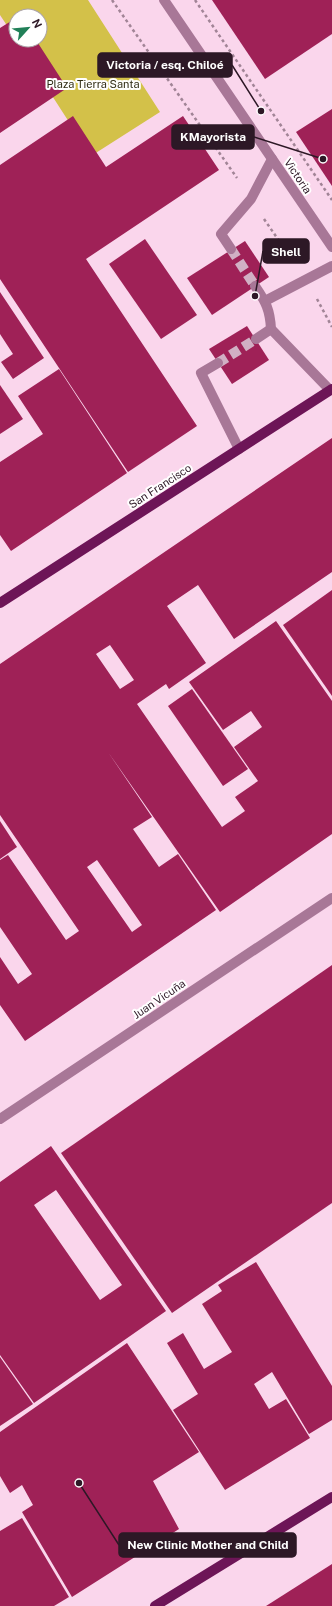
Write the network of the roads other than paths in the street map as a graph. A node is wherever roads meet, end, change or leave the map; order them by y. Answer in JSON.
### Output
{"nodes":[{"id":1,"x":164,"y":0,"type":"edge"},
{"id":2,"x":272,"y":159,"type":"junction"},
{"id":3,"x":332,"y":247,"type":"edge"},
{"id":4,"x":232,"y":249,"type":"tunnel mouth"},
{"id":5,"x":332,"y":266,"type":"edge"},
{"id":6,"x":255,"y":286,"type":"tunnel mouth"},
{"id":7,"x":265,"y":301,"type":"junction"},
{"id":8,"x":271,"y":329,"type":"junction"},
{"id":9,"x":256,"y":339,"type":"tunnel mouth"},
{"id":10,"x":218,"y":362,"type":"tunnel mouth"},
{"id":11,"x":331,"y":389,"type":"edge"},
{"id":12,"x":238,"y":449,"type":"junction"},
{"id":13,"x":0,"y":603,"type":"edge"},
{"id":14,"x":332,"y":898,"type":"edge"},
{"id":15,"x":0,"y":1119,"type":"edge"},
{"id":16,"x":332,"y":1497,"type":"edge"},
{"id":17,"x":155,"y":1606,"type":"edge"}],
"edges":[{"from":1,"to":2,"type":"street","name":"Victoria"},
{"from":2,"to":3,"type":"street","name":"Victoria"},
{"from":2,"to":4,"type":"street"},
{"from":5,"to":7,"type":"street"},
{"from":6,"to":7,"type":"street"},
{"from":7,"to":8,"type":"street"},
{"from":8,"to":9,"type":"street"},
{"from":8,"to":11,"type":"street"},
{"from":10,"to":12,"type":"street"},
{"from":11,"to":12,"type":"main road","name":"San Francisco"},
{"from":12,"to":13,"type":"main road","name":"San Francisco"},
{"from":14,"to":15,"type":"street","name":"Juan Vicuña"},
{"from":16,"to":17,"type":"main road"}]}
